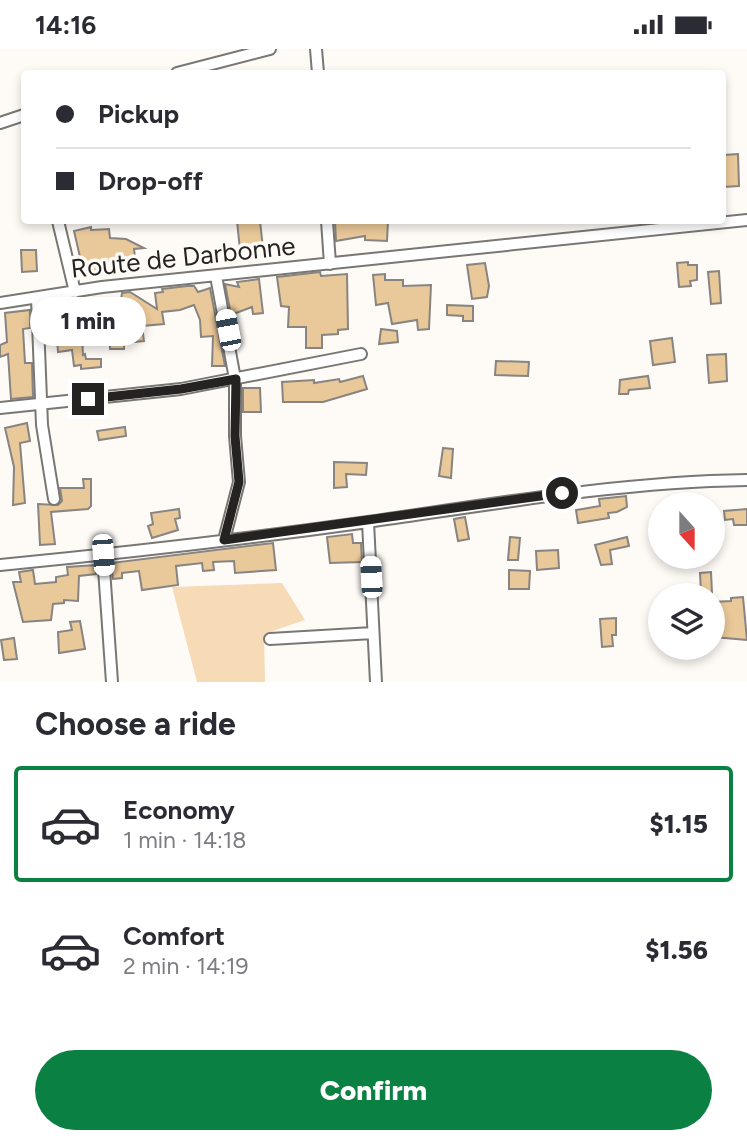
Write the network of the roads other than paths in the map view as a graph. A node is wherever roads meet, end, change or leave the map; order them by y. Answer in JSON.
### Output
{"nodes":[{"id":1,"x":270,"y":49,"type":"edge"},
{"id":2,"x":316,"y":49,"type":"edge"},
{"id":3,"x":189,"y":70,"type":"edge"},
{"id":4,"x":318,"y":70,"type":"edge"},
{"id":5,"x":21,"y":116,"type":"edge"},
{"id":6,"x":0,"y":123,"type":"edge"},
{"id":7,"x":747,"y":219,"type":"edge"},
{"id":8,"x":726,"y":221,"type":"edge"},
{"id":9,"x":59,"y":224,"type":"edge"},
{"id":10,"x":327,"y":224,"type":"edge"},
{"id":11,"x":701,"y":224,"type":"edge"},
{"id":12,"x":330,"y":264,"type":"junction"},
{"id":13,"x":216,"y":276,"type":"junction"},
{"id":14,"x":75,"y":292,"type":"junction"},
{"id":15,"x":37,"y":298,"type":"junction"},
{"id":16,"x":0,"y":303,"type":"edge"},
{"id":17,"x":360,"y":353,"type":"dead end"},
{"id":18,"x":236,"y":379,"type":"junction"},
{"id":19,"x":41,"y":404,"type":"junction"},
{"id":20,"x":0,"y":408,"type":"edge"},
{"id":21,"x":747,"y":480,"type":"edge"},
{"id":22,"x":54,"y":499,"type":"dead end"},
{"id":23,"x":368,"y":522,"type":"junction"},
{"id":24,"x":224,"y":540,"type":"junction"},
{"id":25,"x":103,"y":555,"type":"junction"},
{"id":26,"x":0,"y":565,"type":"edge"},
{"id":27,"x":373,"y":633,"type":"junction"},
{"id":28,"x":270,"y":639,"type":"dead end"},
{"id":29,"x":112,"y":682,"type":"edge"},
{"id":30,"x":376,"y":682,"type":"edge"}],
"edges":[{"from":1,"to":3,"type":"street"},
{"from":2,"to":4,"type":"street"},
{"from":5,"to":6,"type":"street"},
{"from":7,"to":8,"type":"street","name":"Route de Darbonne"},
{"from":9,"to":14,"type":"street"},
{"from":10,"to":12,"type":"street"},
{"from":11,"to":12,"type":"street","name":"Route de Darbonne"},
{"from":12,"to":13,"type":"street","name":"Route de Darbonne"},
{"from":13,"to":14,"type":"street","name":"Route de Darbonne"},
{"from":13,"to":18,"type":"street"},
{"from":14,"to":15,"type":"street","name":"Route de Darbonne"},
{"from":15,"to":16,"type":"street","name":"Route de Darbonne"},
{"from":15,"to":19,"type":"street"},
{"from":17,"to":18,"type":"street"},
{"from":18,"to":19,"type":"street"},
{"from":18,"to":24,"type":"street"},
{"from":19,"to":20,"type":"street"},
{"from":19,"to":22,"type":"street"},
{"from":21,"to":23,"type":"street"},
{"from":23,"to":24,"type":"street"},
{"from":23,"to":27,"type":"street"},
{"from":24,"to":25,"type":"street"},
{"from":25,"to":26,"type":"street"},
{"from":25,"to":29,"type":"street"},
{"from":27,"to":28,"type":"street"},
{"from":27,"to":30,"type":"street"}]}
